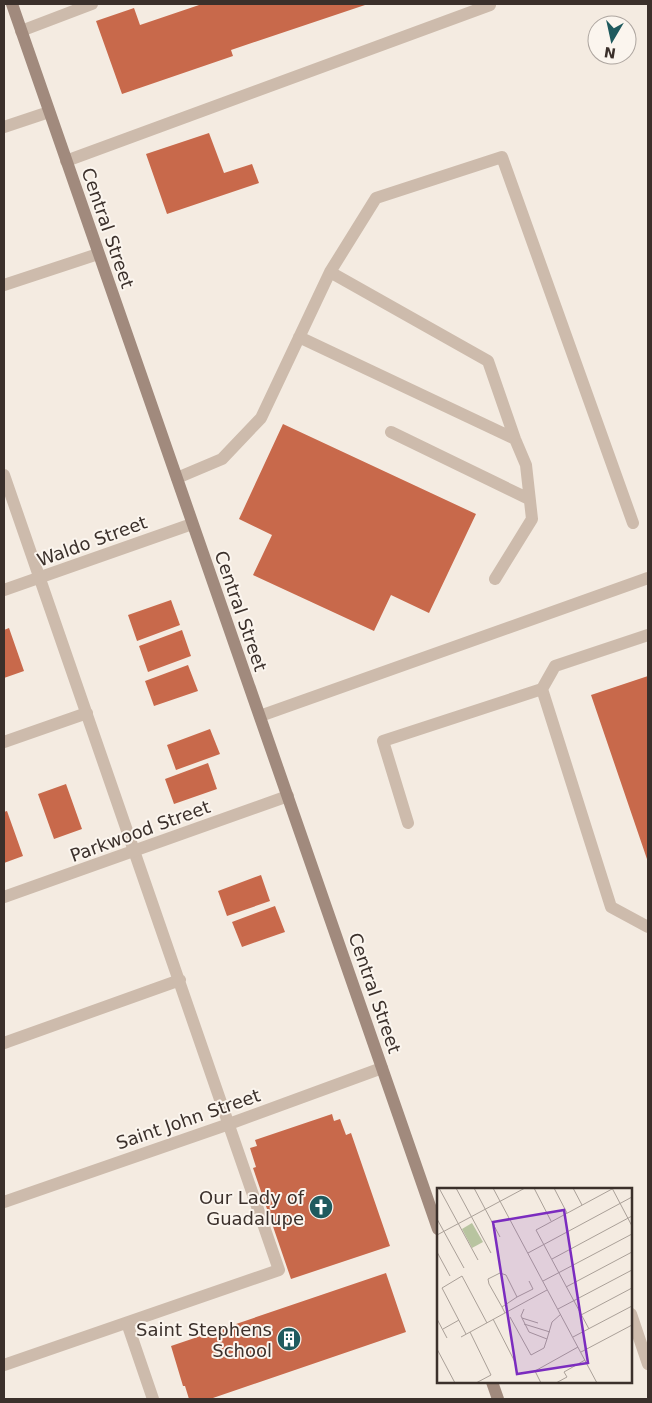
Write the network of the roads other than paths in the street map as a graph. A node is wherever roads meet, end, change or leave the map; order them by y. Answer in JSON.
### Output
{"nodes":[{"id":1,"x":12,"y":4,"type":"edge"},
{"id":2,"x":92,"y":4,"type":"edge"},
{"id":3,"x":489,"y":4,"type":"edge"},
{"id":4,"x":21,"y":31,"type":"junction"},
{"id":5,"x":49,"y":112,"type":"junction"},
{"id":6,"x":4,"y":127,"type":"edge"},
{"id":7,"x":66,"y":161,"type":"junction"},
{"id":8,"x":98,"y":254,"type":"junction"},
{"id":9,"x":330,"y":272,"type":"junction"},
{"id":10,"x":4,"y":286,"type":"edge"},
{"id":11,"x":299,"y":337,"type":"junction"},
{"id":12,"x":391,"y":432,"type":"dead end"},
{"id":13,"x":515,"y":439,"type":"junction"},
{"id":14,"x":4,"y":475,"type":"edge"},
{"id":15,"x":177,"y":478,"type":"junction"},
{"id":16,"x":530,"y":499,"type":"junction"},
{"id":17,"x":633,"y":523,"type":"dead end"},
{"id":18,"x":192,"y":524,"type":"junction"},
{"id":19,"x":40,"y":578,"type":"junction"},
{"id":20,"x":648,"y":578,"type":"edge"},
{"id":21,"x":495,"y":579,"type":"dead end"},
{"id":22,"x":4,"y":590,"type":"edge"},
{"id":23,"x":648,"y":635,"type":"edge"},
{"id":24,"x":542,"y":689,"type":"junction"},
{"id":25,"x":87,"y":714,"type":"junction"},
{"id":26,"x":260,"y":716,"type":"junction"},
{"id":27,"x":4,"y":742,"type":"edge"},
{"id":28,"x":288,"y":796,"type":"junction"},
{"id":29,"x":408,"y":823,"type":"dead end"},
{"id":30,"x":135,"y":852,"type":"junction"},
{"id":31,"x":4,"y":897,"type":"edge"},
{"id":32,"x":648,"y":926,"type":"edge"},
{"id":33,"x":180,"y":980,"type":"junction"},
{"id":34,"x":4,"y":1043,"type":"edge"},
{"id":35,"x":382,"y":1068,"type":"junction"},
{"id":36,"x":229,"y":1124,"type":"junction"},
{"id":37,"x":4,"y":1202,"type":"edge"},
{"id":38,"x":437,"y":1226,"type":"edge"},
{"id":39,"x":632,"y":1317,"type":"edge"},
{"id":40,"x":126,"y":1323,"type":"junction"},
{"id":41,"x":648,"y":1364,"type":"edge"},
{"id":42,"x":4,"y":1365,"type":"edge"},
{"id":43,"x":492,"y":1383,"type":"edge"},
{"id":44,"x":152,"y":1399,"type":"edge"},
{"id":45,"x":498,"y":1399,"type":"edge"}],
"edges":[{"from":1,"to":4,"type":"street","name":"Central Street"},
{"from":2,"to":4,"type":"street"},
{"from":3,"to":7,"type":"street"},
{"from":4,"to":5,"type":"street","name":"Central Street"},
{"from":5,"to":6,"type":"street"},
{"from":5,"to":7,"type":"street","name":"Central Street"},
{"from":7,"to":8,"type":"street","name":"Central Street"},
{"from":8,"to":10,"type":"street"},
{"from":8,"to":15,"type":"street","name":"Central Street"},
{"from":9,"to":11,"type":"street"},
{"from":9,"to":13,"type":"street"},
{"from":9,"to":17,"type":"street"},
{"from":11,"to":13,"type":"street"},
{"from":11,"to":15,"type":"street"},
{"from":12,"to":16,"type":"street"},
{"from":13,"to":16,"type":"street"},
{"from":14,"to":19,"type":"street"},
{"from":15,"to":18,"type":"street","name":"Central Street"},
{"from":16,"to":21,"type":"street"},
{"from":18,"to":19,"type":"street","name":"Waldo Street"},
{"from":18,"to":26,"type":"street","name":"Central Street"},
{"from":19,"to":22,"type":"street","name":"Waldo Street"},
{"from":19,"to":25,"type":"street"},
{"from":20,"to":26,"type":"street"},
{"from":23,"to":24,"type":"street"},
{"from":24,"to":29,"type":"street"},
{"from":24,"to":32,"type":"street"},
{"from":25,"to":27,"type":"street"},
{"from":25,"to":30,"type":"street"},
{"from":26,"to":28,"type":"street","name":"Central Street"},
{"from":28,"to":30,"type":"street","name":"Parkwood Street"},
{"from":28,"to":35,"type":"street","name":"Central Street"},
{"from":30,"to":31,"type":"street","name":"Parkwood Street"},
{"from":30,"to":33,"type":"street"},
{"from":33,"to":34,"type":"street"},
{"from":33,"to":36,"type":"street"},
{"from":35,"to":36,"type":"street","name":"Saint John Street"},
{"from":35,"to":38,"type":"street","name":"Central Street"},
{"from":36,"to":37,"type":"street","name":"Saint John Street"},
{"from":36,"to":40,"type":"street"},
{"from":39,"to":41,"type":"street"},
{"from":40,"to":42,"type":"street"},
{"from":40,"to":44,"type":"street"},
{"from":43,"to":45,"type":"street"}]}
